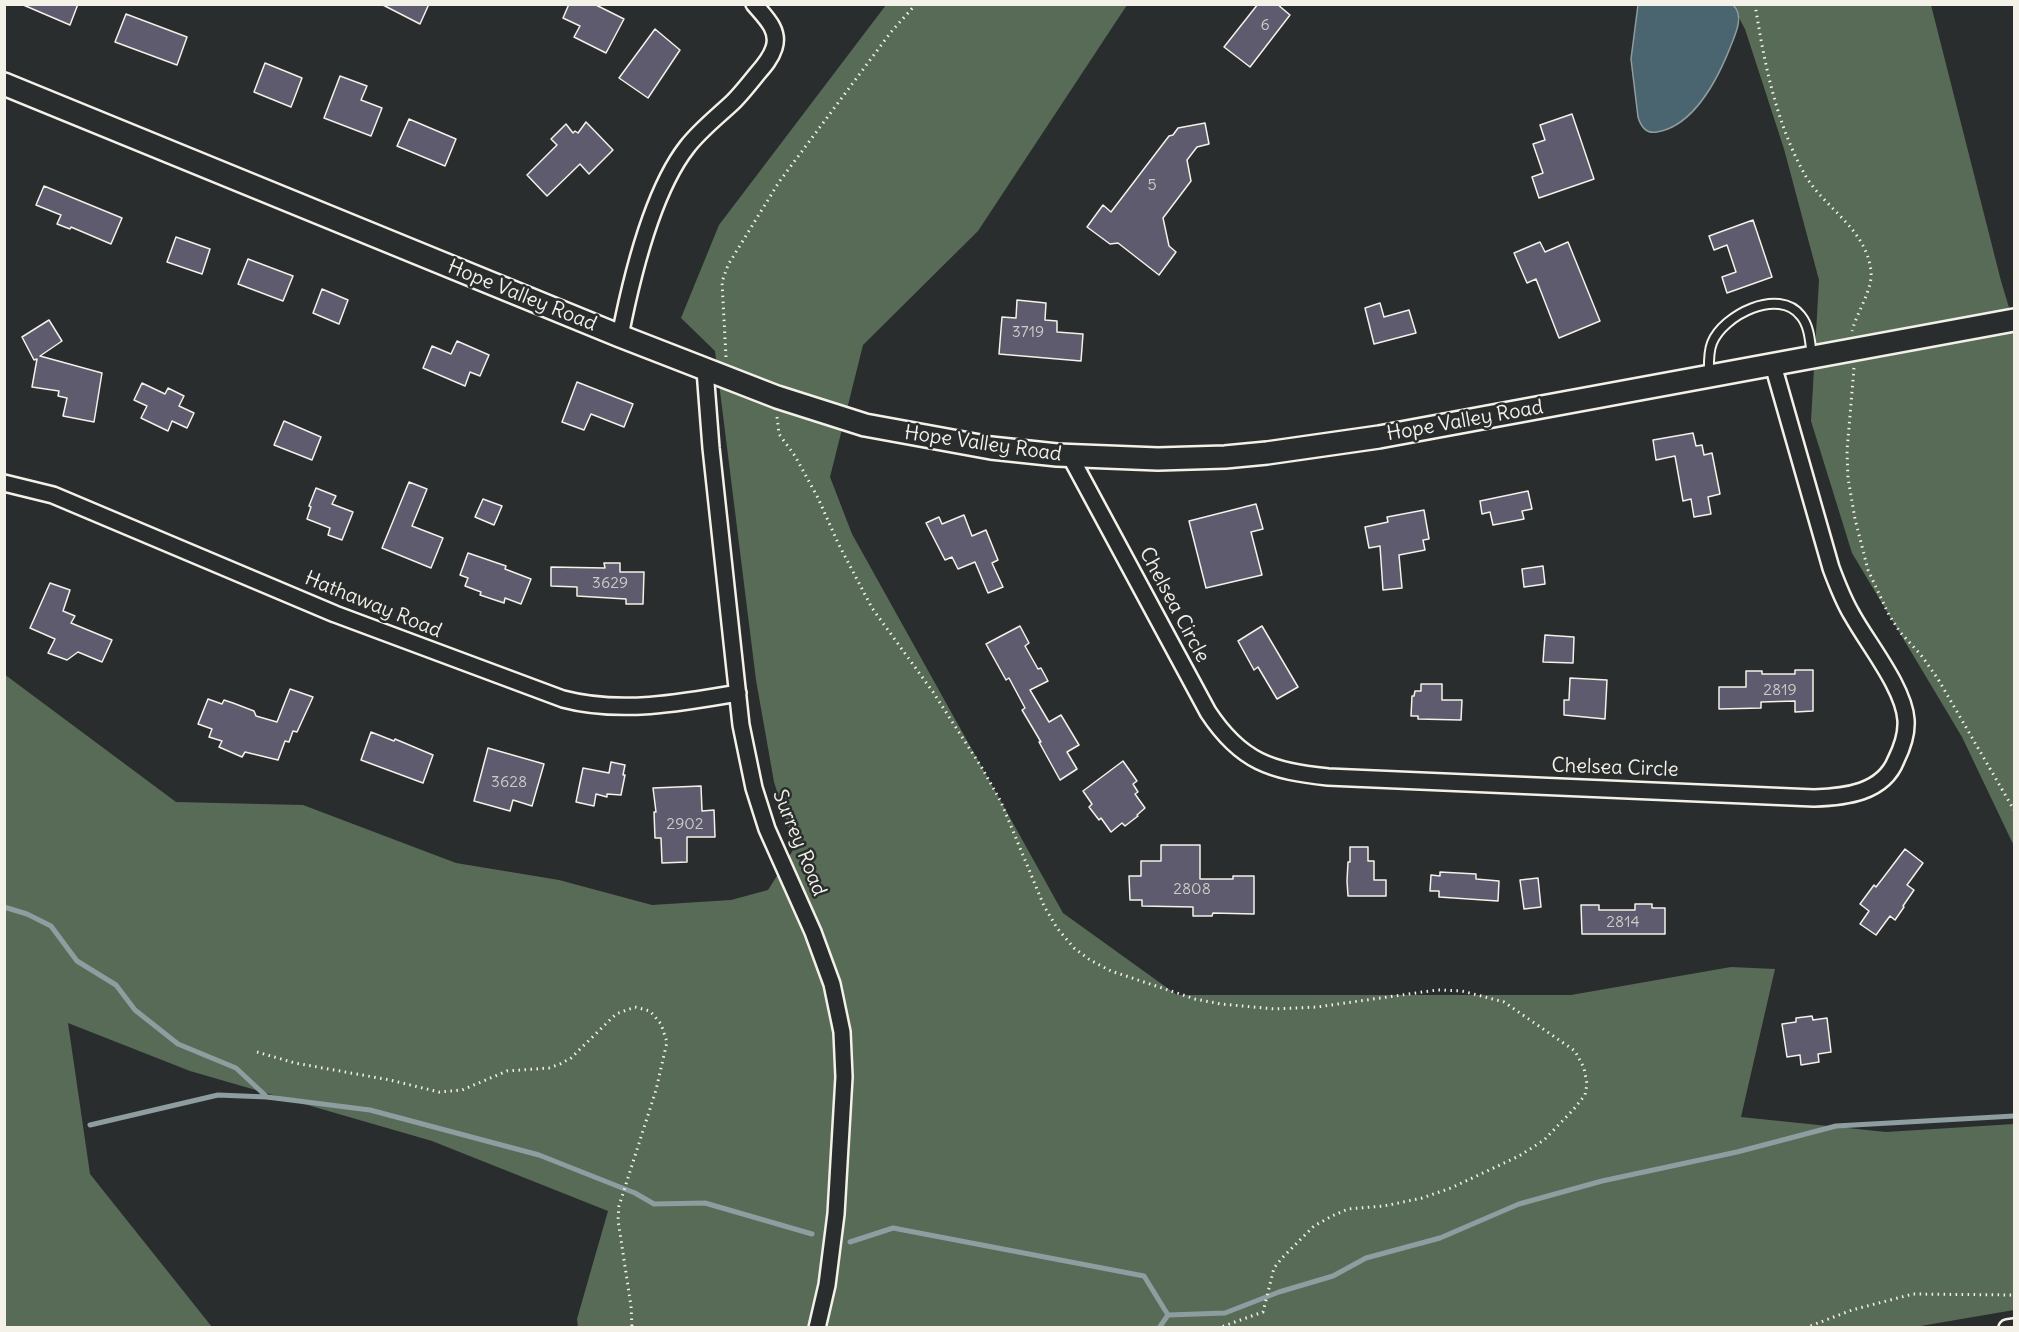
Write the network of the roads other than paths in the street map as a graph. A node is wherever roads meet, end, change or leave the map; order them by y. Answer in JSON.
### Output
{"nodes":[{"id":1,"x":754,"y":5,"type":"edge"},
{"id":2,"x":4,"y":84,"type":"edge"},
{"id":3,"x":2014,"y":320,"type":"edge"},
{"id":4,"x":620,"y":336,"type":"junction"},
{"id":5,"x":1812,"y":357,"type":"junction"},
{"id":6,"x":1773,"y":365,"type":"junction"},
{"id":7,"x":705,"y":370,"type":"junction"},
{"id":8,"x":1709,"y":376,"type":"junction"},
{"id":9,"x":1070,"y":456,"type":"junction"},
{"id":10,"x":4,"y":483,"type":"edge"},
{"id":11,"x":738,"y":693,"type":"junction"},
{"id":12,"x":2014,"y":1327,"type":"edge"},
{"id":13,"x":817,"y":1328,"type":"edge"},
{"id":14,"x":2007,"y":1328,"type":"edge"}],
"edges":[{"from":1,"to":4,"type":"street"},
{"from":2,"to":4,"type":"main road","name":"Hope Valley Road"},
{"from":3,"to":5,"type":"main road","name":"Hope Valley Road"},
{"from":4,"to":7,"type":"main road","name":"Hope Valley Road"},
{"from":5,"to":6,"type":"main road","name":"Hope Valley Road"},
{"from":5,"to":8,"type":"lane"},
{"from":6,"to":8,"type":"main road","name":"Hope Valley Road"},
{"from":6,"to":9,"type":"street","name":"Chelsea Circle"},
{"from":7,"to":9,"type":"main road","name":"Hope Valley Road"},
{"from":7,"to":11,"type":"street","name":"Surrey Road"},
{"from":8,"to":9,"type":"main road","name":"Hope Valley Road"},
{"from":10,"to":11,"type":"street","name":"Hathaway Road"},
{"from":11,"to":13,"type":"street","name":"Surrey Road"},
{"from":12,"to":14,"type":"street"}]}
